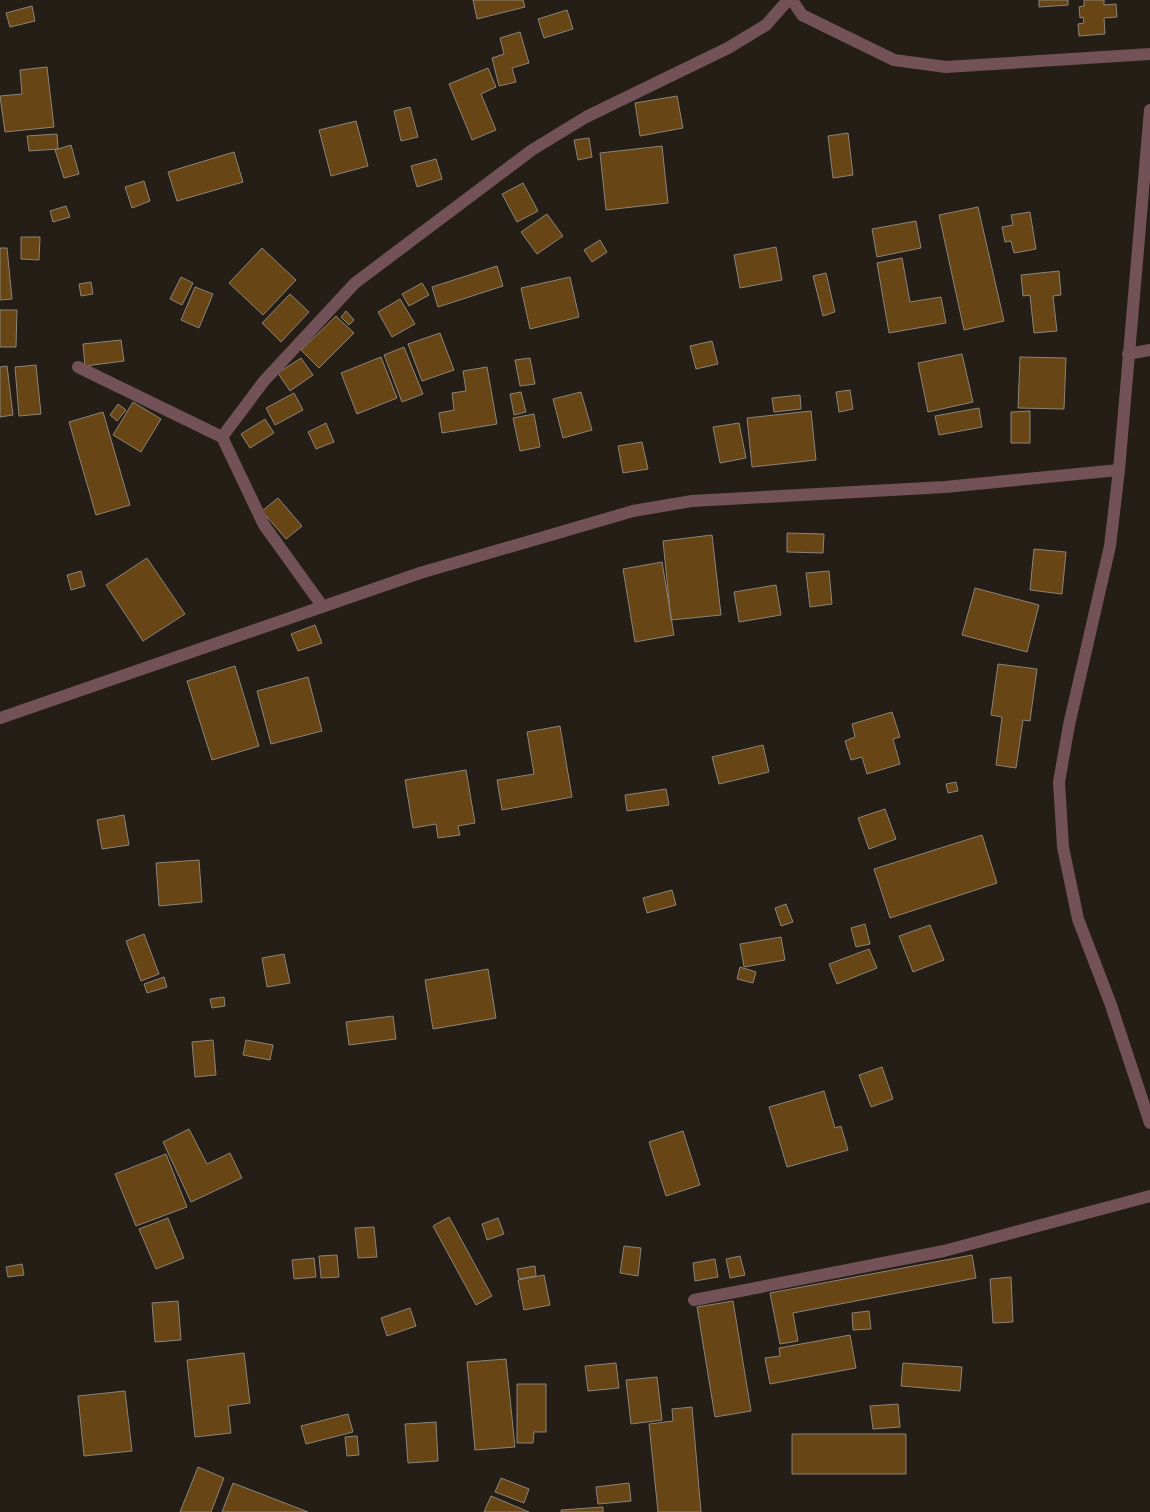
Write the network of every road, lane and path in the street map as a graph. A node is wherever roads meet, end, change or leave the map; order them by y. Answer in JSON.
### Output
{"nodes":[{"id":1,"x":790,"y":0,"type":"edge"},
{"id":2,"x":1150,"y":54,"type":"edge"},
{"id":3,"x":1150,"y":110,"type":"edge"},
{"id":4,"x":1150,"y":350,"type":"edge"},
{"id":5,"x":1128,"y":354,"type":"junction"},
{"id":6,"x":78,"y":367,"type":"dead end"},
{"id":7,"x":222,"y":437,"type":"junction"},
{"id":8,"x":1119,"y":470,"type":"junction"},
{"id":9,"x":323,"y":608,"type":"junction"},
{"id":10,"x":0,"y":718,"type":"edge"},
{"id":11,"x":1150,"y":1123,"type":"edge"},
{"id":12,"x":1150,"y":1196,"type":"edge"},
{"id":13,"x":694,"y":1300,"type":"dead end"}],
"edges":[{"from":1,"to":2,"type":"street"},
{"from":1,"to":7,"type":"street"},
{"from":3,"to":5,"type":"street"},
{"from":4,"to":5,"type":"street"},
{"from":5,"to":8,"type":"street"},
{"from":6,"to":7,"type":"street"},
{"from":7,"to":9,"type":"street"},
{"from":8,"to":9,"type":"street"},
{"from":8,"to":11,"type":"street"},
{"from":9,"to":10,"type":"street"},
{"from":12,"to":13,"type":"street"}]}
